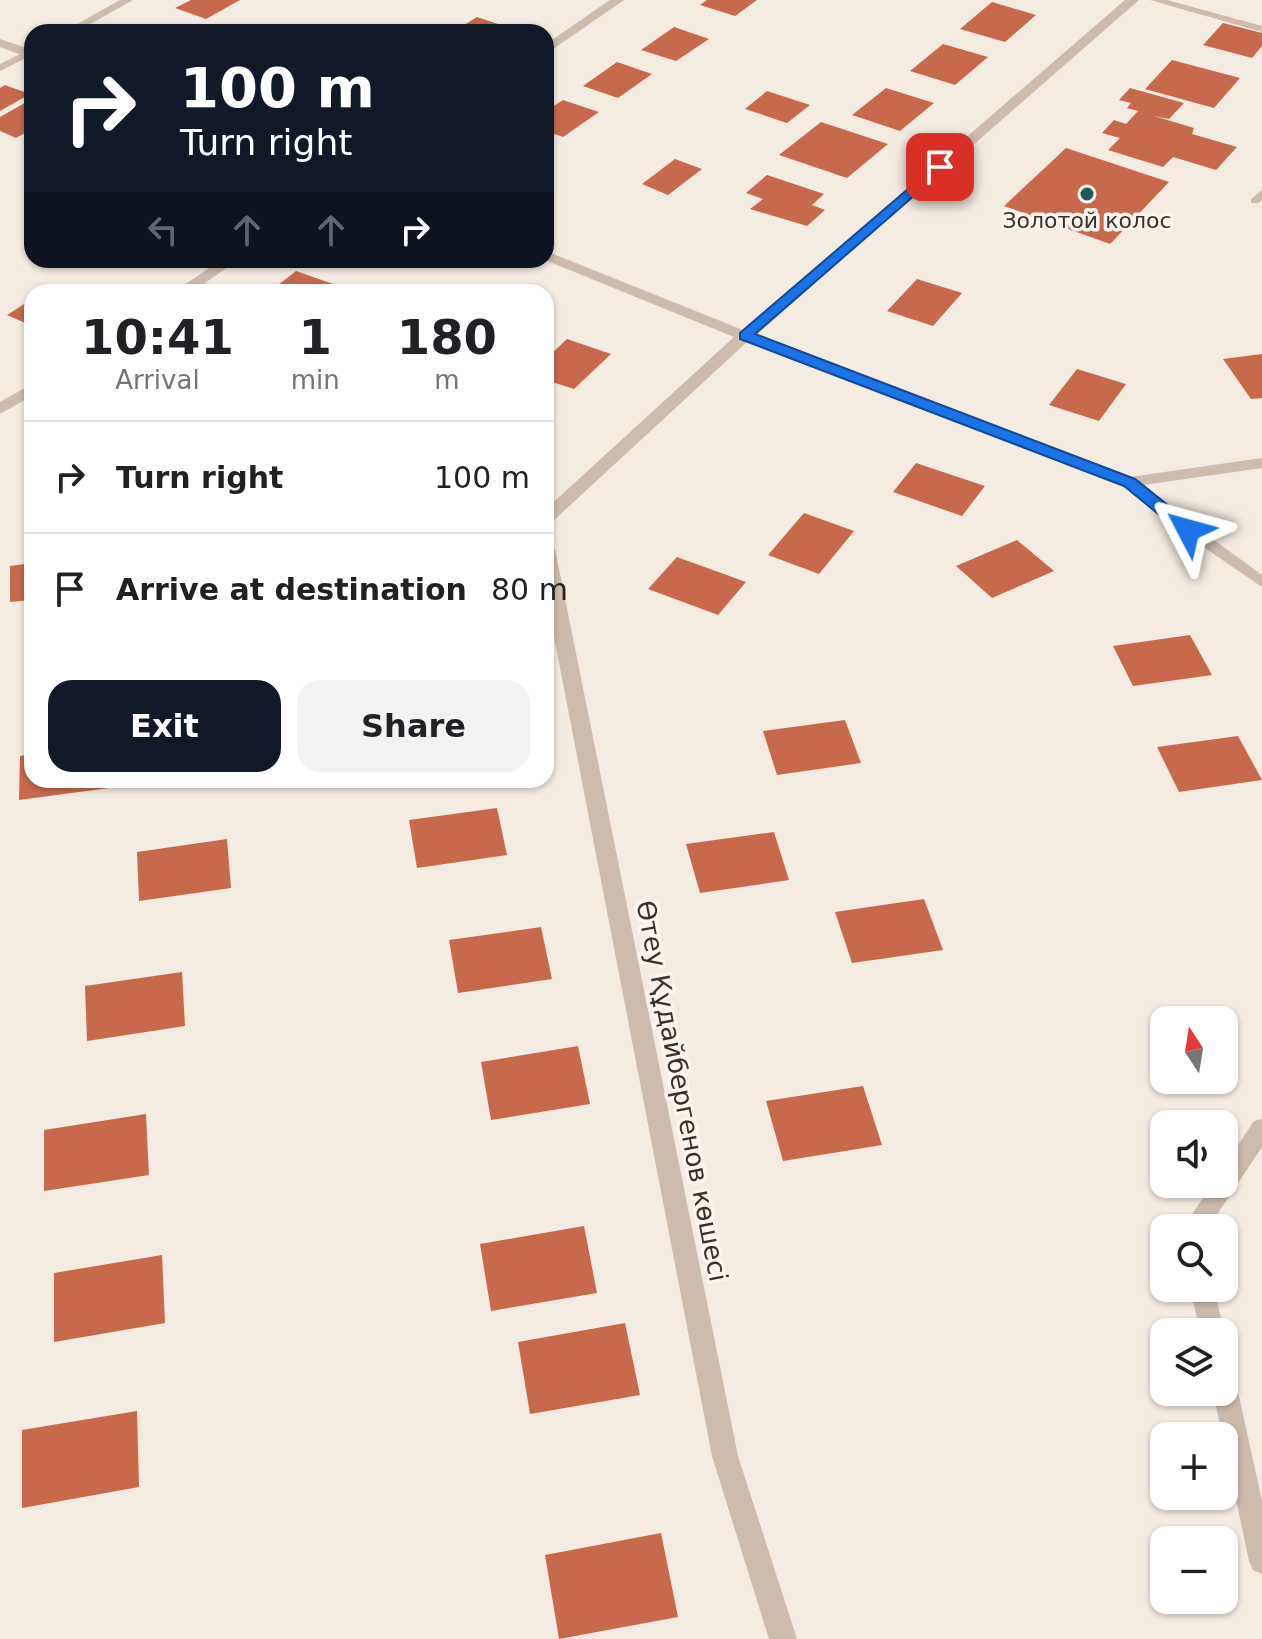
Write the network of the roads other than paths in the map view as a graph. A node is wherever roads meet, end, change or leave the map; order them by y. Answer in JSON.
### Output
{"nodes":[{"id":1,"x":128,"y":0,"type":"edge"},
{"id":2,"x":618,"y":0,"type":"edge"},
{"id":3,"x":1133,"y":0,"type":"edge"},
{"id":4,"x":1155,"y":0,"type":"edge"},
{"id":5,"x":83,"y":24,"type":"edge"},
{"id":6,"x":1262,"y":29,"type":"edge"},
{"id":7,"x":0,"y":43,"type":"edge"},
{"id":8,"x":554,"y":44,"type":"edge"},
{"id":9,"x":24,"y":52,"type":"edge"},
{"id":10,"x":24,"y":57,"type":"edge"},
{"id":11,"x":0,"y":68,"type":"edge"},
{"id":12,"x":554,"y":258,"type":"edge"},
{"id":13,"x":219,"y":268,"type":"edge"},
{"id":14,"x":194,"y":284,"type":"edge"},
{"id":15,"x":745,"y":336,"type":"junction"},
{"id":16,"x":24,"y":394,"type":"edge"},
{"id":17,"x":0,"y":409,"type":"edge"},
{"id":18,"x":1262,"y":463,"type":"edge"},
{"id":19,"x":1129,"y":482,"type":"junction"},
{"id":20,"x":554,"y":511,"type":"edge"},
{"id":21,"x":1262,"y":582,"type":"edge"},
{"id":22,"x":554,"y":590,"type":"edge"},
{"id":23,"x":1262,"y":1128,"type":"edge"},
{"id":24,"x":1204,"y":1214,"type":"edge"},
{"id":25,"x":1228,"y":1406,"type":"edge"},
{"id":26,"x":1262,"y":1561,"type":"edge"},
{"id":27,"x":783,"y":1639,"type":"edge"}],
"edges":[{"from":1,"to":5,"type":"lane"},
{"from":2,"to":8,"type":"street"},
{"from":3,"to":15,"type":"street"},
{"from":4,"to":6,"type":"lane"},
{"from":7,"to":9,"type":"street"},
{"from":10,"to":11,"type":"lane"},
{"from":12,"to":15,"type":"street"},
{"from":13,"to":14,"type":"street"},
{"from":15,"to":19,"type":"street"},
{"from":15,"to":20,"type":"street"},
{"from":16,"to":17,"type":"street"},
{"from":18,"to":19,"type":"street"},
{"from":19,"to":21,"type":"lane"},
{"from":22,"to":27,"type":"street","name":"Өтеу Құдайбергенов көшесі"},
{"from":23,"to":24,"type":"street"},
{"from":25,"to":26,"type":"street"}]}
